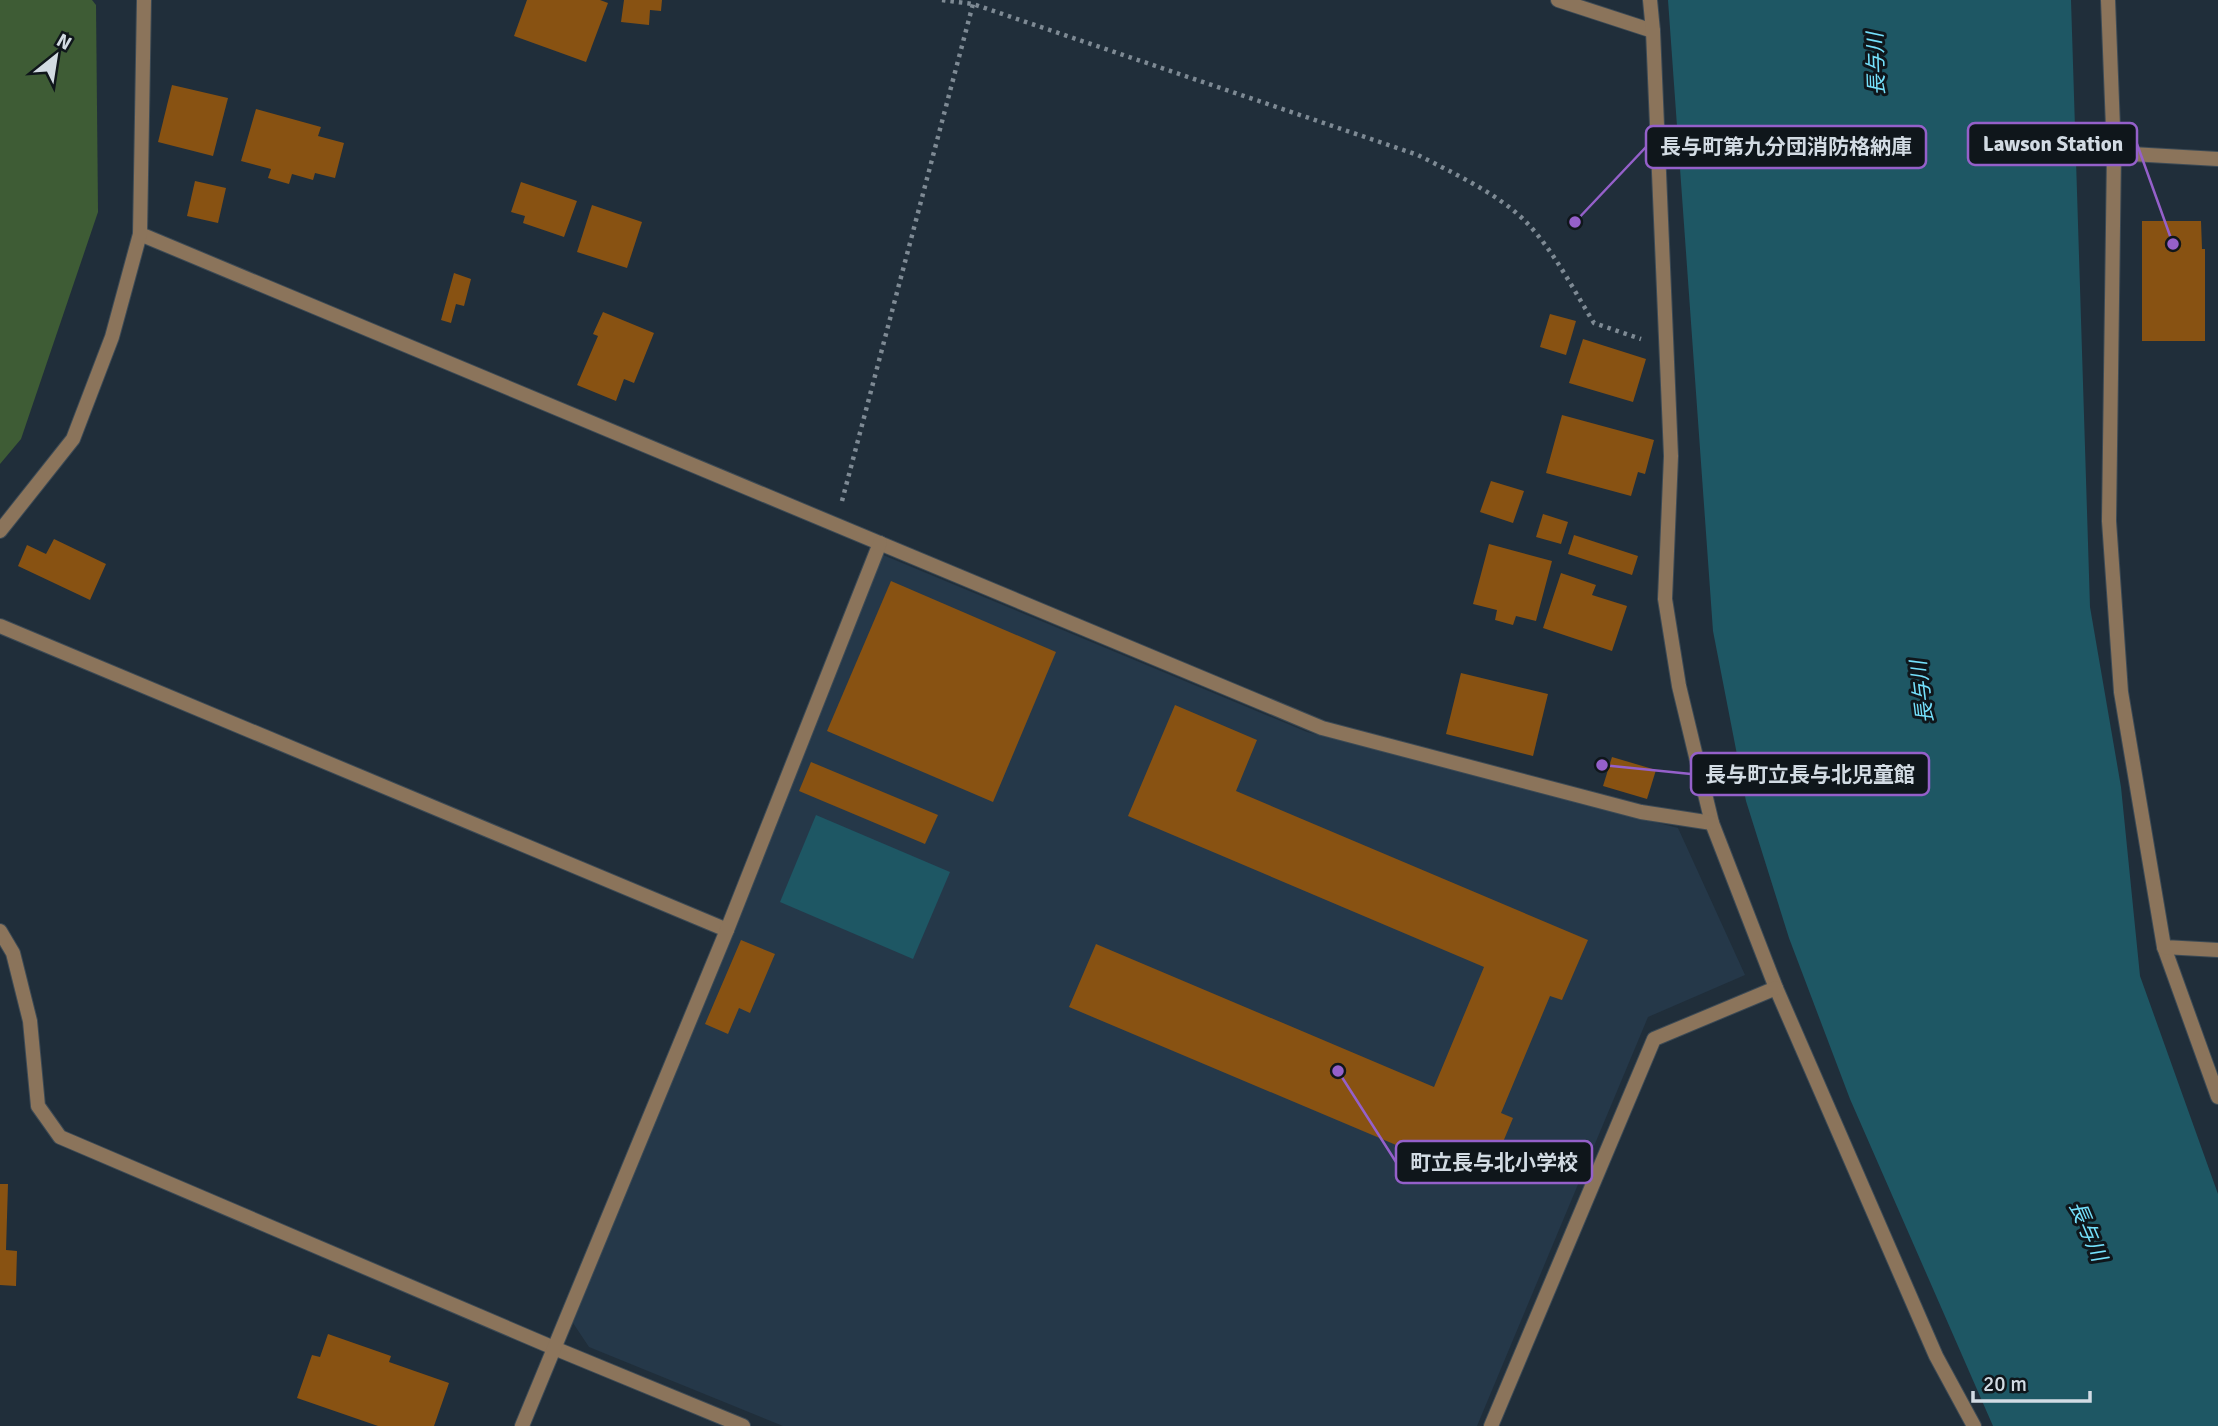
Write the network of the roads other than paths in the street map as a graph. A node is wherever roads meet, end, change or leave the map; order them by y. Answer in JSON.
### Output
{"nodes":[{"id":1,"x":144,"y":0,"type":"edge"},
{"id":2,"x":1558,"y":0,"type":"edge"},
{"id":3,"x":1650,"y":0,"type":"edge"},
{"id":4,"x":2108,"y":0,"type":"edge"},
{"id":5,"x":1653,"y":32,"type":"junction"},
{"id":6,"x":2114,"y":153,"type":"junction"},
{"id":7,"x":2218,"y":159,"type":"edge"},
{"id":8,"x":140,"y":233,"type":"junction"},
{"id":9,"x":0,"y":531,"type":"edge"},
{"id":10,"x":880,"y":543,"type":"junction"},
{"id":11,"x":0,"y":626,"type":"edge"},
{"id":12,"x":1712,"y":822,"type":"junction"},
{"id":13,"x":0,"y":930,"type":"edge"},
{"id":14,"x":727,"y":930,"type":"junction"},
{"id":15,"x":2164,"y":947,"type":"junction"},
{"id":16,"x":2218,"y":950,"type":"edge"},
{"id":17,"x":1776,"y":988,"type":"junction"},
{"id":18,"x":2218,"y":1097,"type":"edge"},
{"id":19,"x":554,"y":1348,"type":"junction"},
{"id":20,"x":522,"y":1426,"type":"edge"},
{"id":21,"x":743,"y":1426,"type":"edge"},
{"id":22,"x":1491,"y":1426,"type":"edge"},
{"id":23,"x":1974,"y":1426,"type":"edge"}],
"edges":[{"from":1,"to":8,"type":"street"},
{"from":2,"to":5,"type":"street"},
{"from":3,"to":5,"type":"street"},
{"from":4,"to":6,"type":"street"},
{"from":5,"to":12,"type":"street"},
{"from":6,"to":7,"type":"street"},
{"from":6,"to":15,"type":"street"},
{"from":8,"to":9,"type":"street"},
{"from":8,"to":10,"type":"street"},
{"from":10,"to":12,"type":"street"},
{"from":10,"to":14,"type":"street"},
{"from":11,"to":14,"type":"street"},
{"from":12,"to":17,"type":"street"},
{"from":13,"to":19,"type":"street"},
{"from":14,"to":19,"type":"street"},
{"from":15,"to":16,"type":"street"},
{"from":15,"to":18,"type":"street"},
{"from":17,"to":22,"type":"street"},
{"from":17,"to":23,"type":"street"},
{"from":19,"to":20,"type":"street"},
{"from":19,"to":21,"type":"street"}]}
